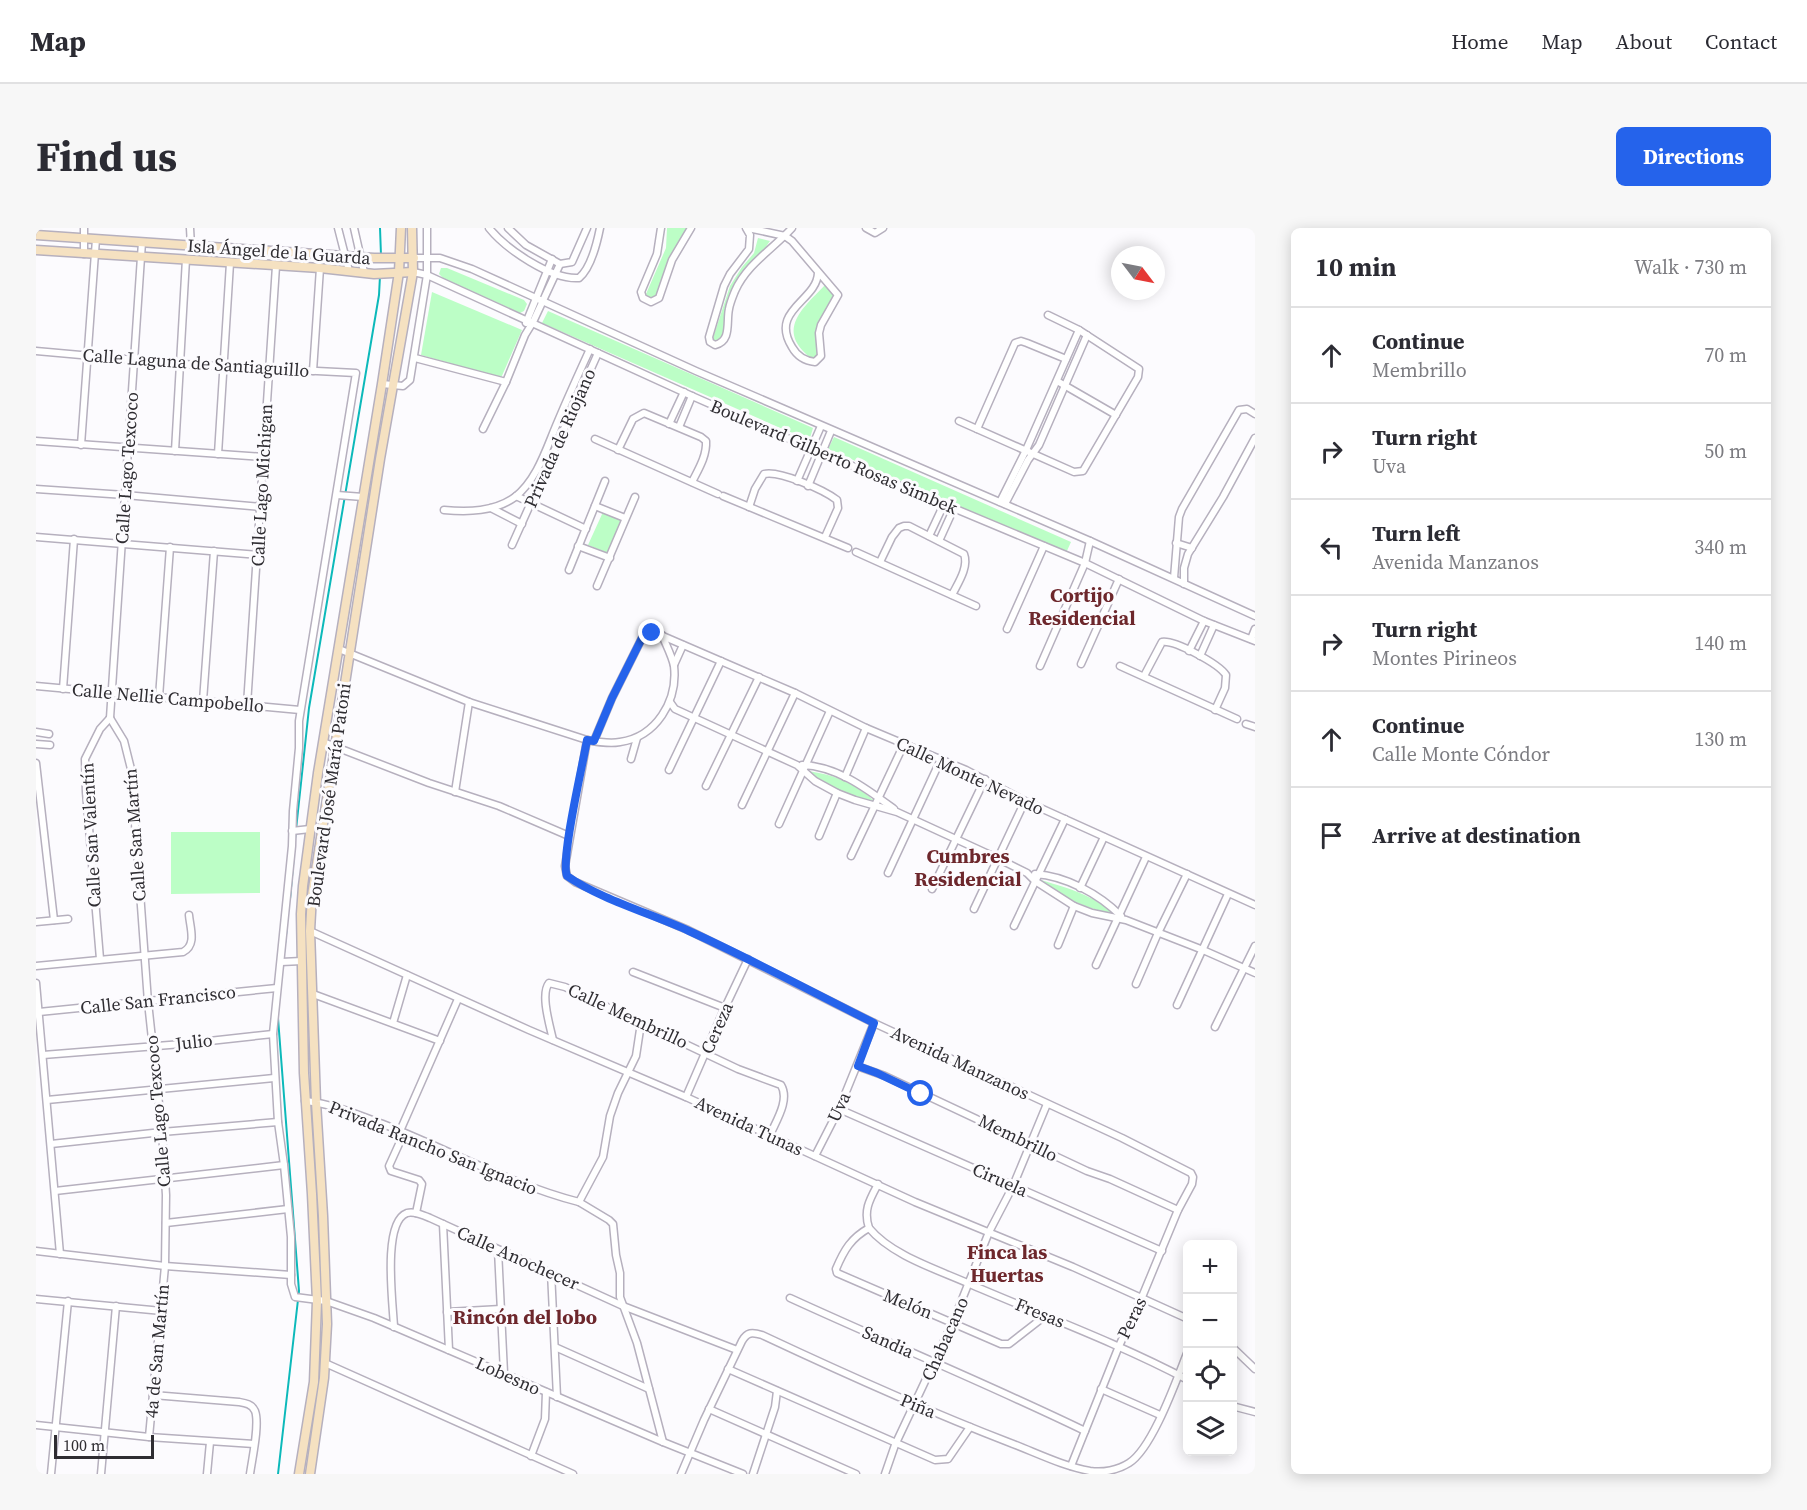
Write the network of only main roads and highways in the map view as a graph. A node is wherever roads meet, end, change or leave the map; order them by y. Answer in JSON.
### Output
{"nodes":[{"id":1,"x":401,"y":228,"type":"edge"},
{"id":2,"x":412,"y":228,"type":"edge"},
{"id":3,"x":36,"y":235,"type":"edge"},
{"id":4,"x":36,"y":250,"type":"edge"},
{"id":5,"x":401,"y":258,"type":"junction"},
{"id":6,"x":414,"y":258,"type":"junction"},
{"id":7,"x":399,"y":272,"type":"junction"},
{"id":8,"x":413,"y":272,"type":"junction"},
{"id":9,"x":304,"y":1061,"type":"junction"},
{"id":10,"x":315,"y":1062,"type":"junction"},
{"id":11,"x":322,"y":1301,"type":"junction"},
{"id":12,"x":299,"y":1474,"type":"edge"},
{"id":13,"x":310,"y":1474,"type":"edge"}],
"edges":[{"from":1,"to":5,"type":"main road","name":"Boulevard José María Patoni"},
{"from":2,"to":6,"type":"main road","name":"Boulevard José María Patoni"},
{"from":3,"to":5,"type":"main road","name":"Isla Ángel de la Guarda"},
{"from":4,"to":7,"type":"main road"},
{"from":5,"to":6,"type":"main road","name":"Isla Ángel de la Guarda"},
{"from":5,"to":7,"type":"main road","name":"Boulevard José María Patoni"},
{"from":6,"to":8,"type":"main road","name":"Boulevard José María Patoni"},
{"from":7,"to":8,"type":"main road"},
{"from":7,"to":9,"type":"main road","name":"Boulevard José María Patoni"},
{"from":8,"to":10,"type":"main road","name":"Boulevard José María Patoni"},
{"from":9,"to":10,"type":"main road"},
{"from":9,"to":11,"type":"main road","name":"Boulevard José María Patoni"},
{"from":10,"to":11,"type":"main road","name":"Boulevard José María Patoni"},
{"from":11,"to":12,"type":"main road","name":"Boulevard José María Patoni"},
{"from":11,"to":13,"type":"main road","name":"Boulevard José María Patoni"}]}
